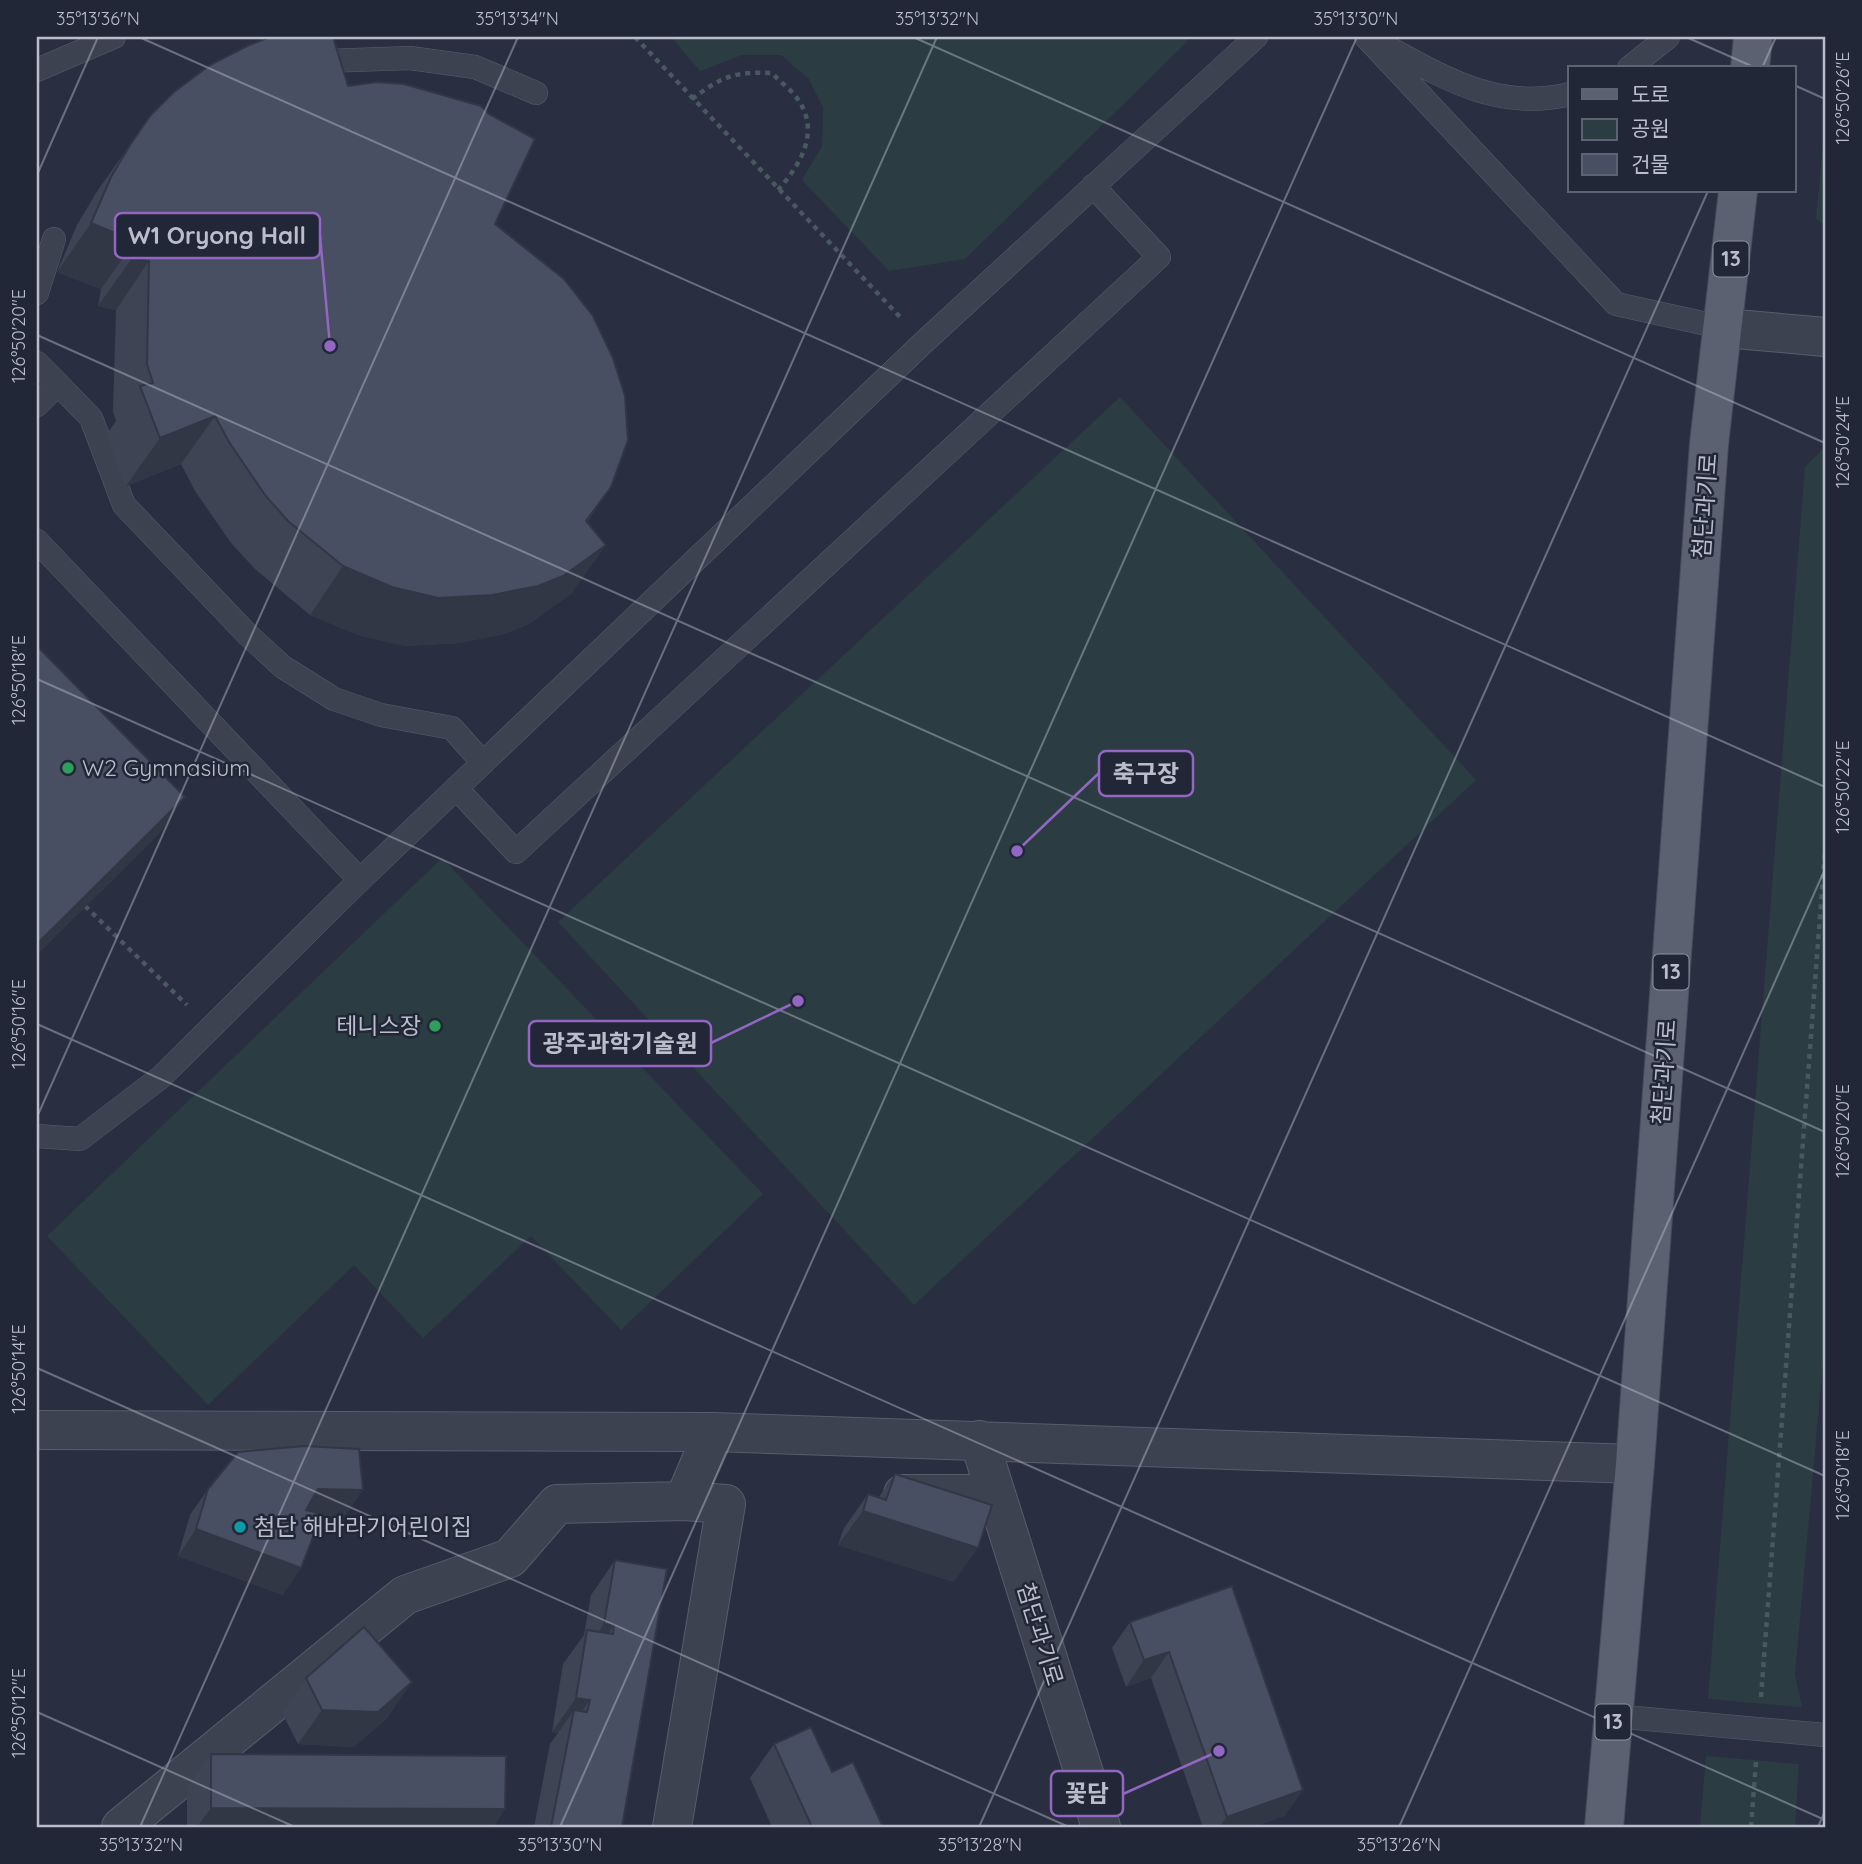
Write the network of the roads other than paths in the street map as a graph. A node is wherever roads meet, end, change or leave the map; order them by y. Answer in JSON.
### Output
{"nodes":[{"id":1,"x":114,"y":37,"type":"edge"},
{"id":2,"x":317,"y":37,"type":"edge"},
{"id":3,"x":1256,"y":37,"type":"edge"},
{"id":4,"x":1367,"y":37,"type":"edge"},
{"id":5,"x":1668,"y":37,"type":"edge"},
{"id":6,"x":1753,"y":37,"type":"edge"},
{"id":7,"x":1632,"y":66,"type":"edge"},
{"id":8,"x":1750,"y":66,"type":"edge"},
{"id":9,"x":37,"y":70,"type":"edge"},
{"id":10,"x":536,"y":93,"type":"dead end"},
{"id":11,"x":1568,"y":94,"type":"edge"},
{"id":12,"x":1093,"y":186,"type":"junction"},
{"id":13,"x":1738,"y":192,"type":"edge"},
{"id":14,"x":54,"y":239,"type":"dead end"},
{"id":15,"x":37,"y":293,"type":"edge"},
{"id":16,"x":1725,"y":328,"type":"junction"},
{"id":17,"x":1825,"y":337,"type":"edge"},
{"id":18,"x":37,"y":363,"type":"edge"},
{"id":19,"x":58,"y":384,"type":"junction"},
{"id":20,"x":37,"y":405,"type":"edge"},
{"id":21,"x":37,"y":541,"type":"edge"},
{"id":22,"x":483,"y":763,"type":"junction"},
{"id":23,"x":456,"y":788,"type":"junction"},
{"id":24,"x":360,"y":880,"type":"junction"},
{"id":25,"x":37,"y":1136,"type":"edge"},
{"id":26,"x":37,"y":1430,"type":"edge"},
{"id":27,"x":713,"y":1432,"type":"junction"},
{"id":28,"x":979,"y":1440,"type":"junction"},
{"id":29,"x":1635,"y":1464,"type":"junction"},
{"id":30,"x":900,"y":1494,"type":"edge"},
{"id":31,"x":996,"y":1494,"type":"junction"},
{"id":32,"x":684,"y":1501,"type":"junction"},
{"id":33,"x":1614,"y":1716,"type":"junction"},
{"id":34,"x":1825,"y":1735,"type":"edge"},
{"id":35,"x":121,"y":1827,"type":"edge"},
{"id":36,"x":672,"y":1827,"type":"edge"},
{"id":37,"x":1101,"y":1827,"type":"edge"},
{"id":38,"x":1604,"y":1827,"type":"edge"}],
"edges":[{"from":1,"to":9,"type":"lane"},
{"from":2,"to":10,"type":"lane"},
{"from":3,"to":12,"type":"lane"},
{"from":4,"to":11,"type":"lane"},
{"from":4,"to":16,"type":"lane"},
{"from":5,"to":7,"type":"lane"},
{"from":6,"to":8,"type":"main road"},
{"from":12,"to":22,"type":"lane"},
{"from":12,"to":23,"type":"lane"},
{"from":13,"to":16,"type":"main road","name":"첨단과기로","number":"13"},
{"from":14,"to":15,"type":"lane"},
{"from":16,"to":17,"type":"street"},
{"from":16,"to":29,"type":"main road","name":"첨단과기로","number":"13"},
{"from":18,"to":19,"type":"lane"},
{"from":19,"to":20,"type":"lane"},
{"from":19,"to":22,"type":"lane"},
{"from":21,"to":24,"type":"lane"},
{"from":22,"to":23,"type":"lane"},
{"from":23,"to":24,"type":"lane"},
{"from":24,"to":25,"type":"lane"},
{"from":26,"to":27,"type":"street"},
{"from":27,"to":28,"type":"street"},
{"from":27,"to":32,"type":"street"},
{"from":28,"to":29,"type":"street"},
{"from":28,"to":31,"type":"street","name":"첨단과기로"},
{"from":29,"to":33,"type":"main road","name":"첨단과기로","number":"13"},
{"from":30,"to":31,"type":"street"},
{"from":31,"to":37,"type":"street","name":"첨단과기로"},
{"from":32,"to":35,"type":"street"},
{"from":32,"to":36,"type":"street"},
{"from":33,"to":34,"type":"lane"},
{"from":33,"to":38,"type":"main road","name":"첨단과기로","number":"13"}]}
